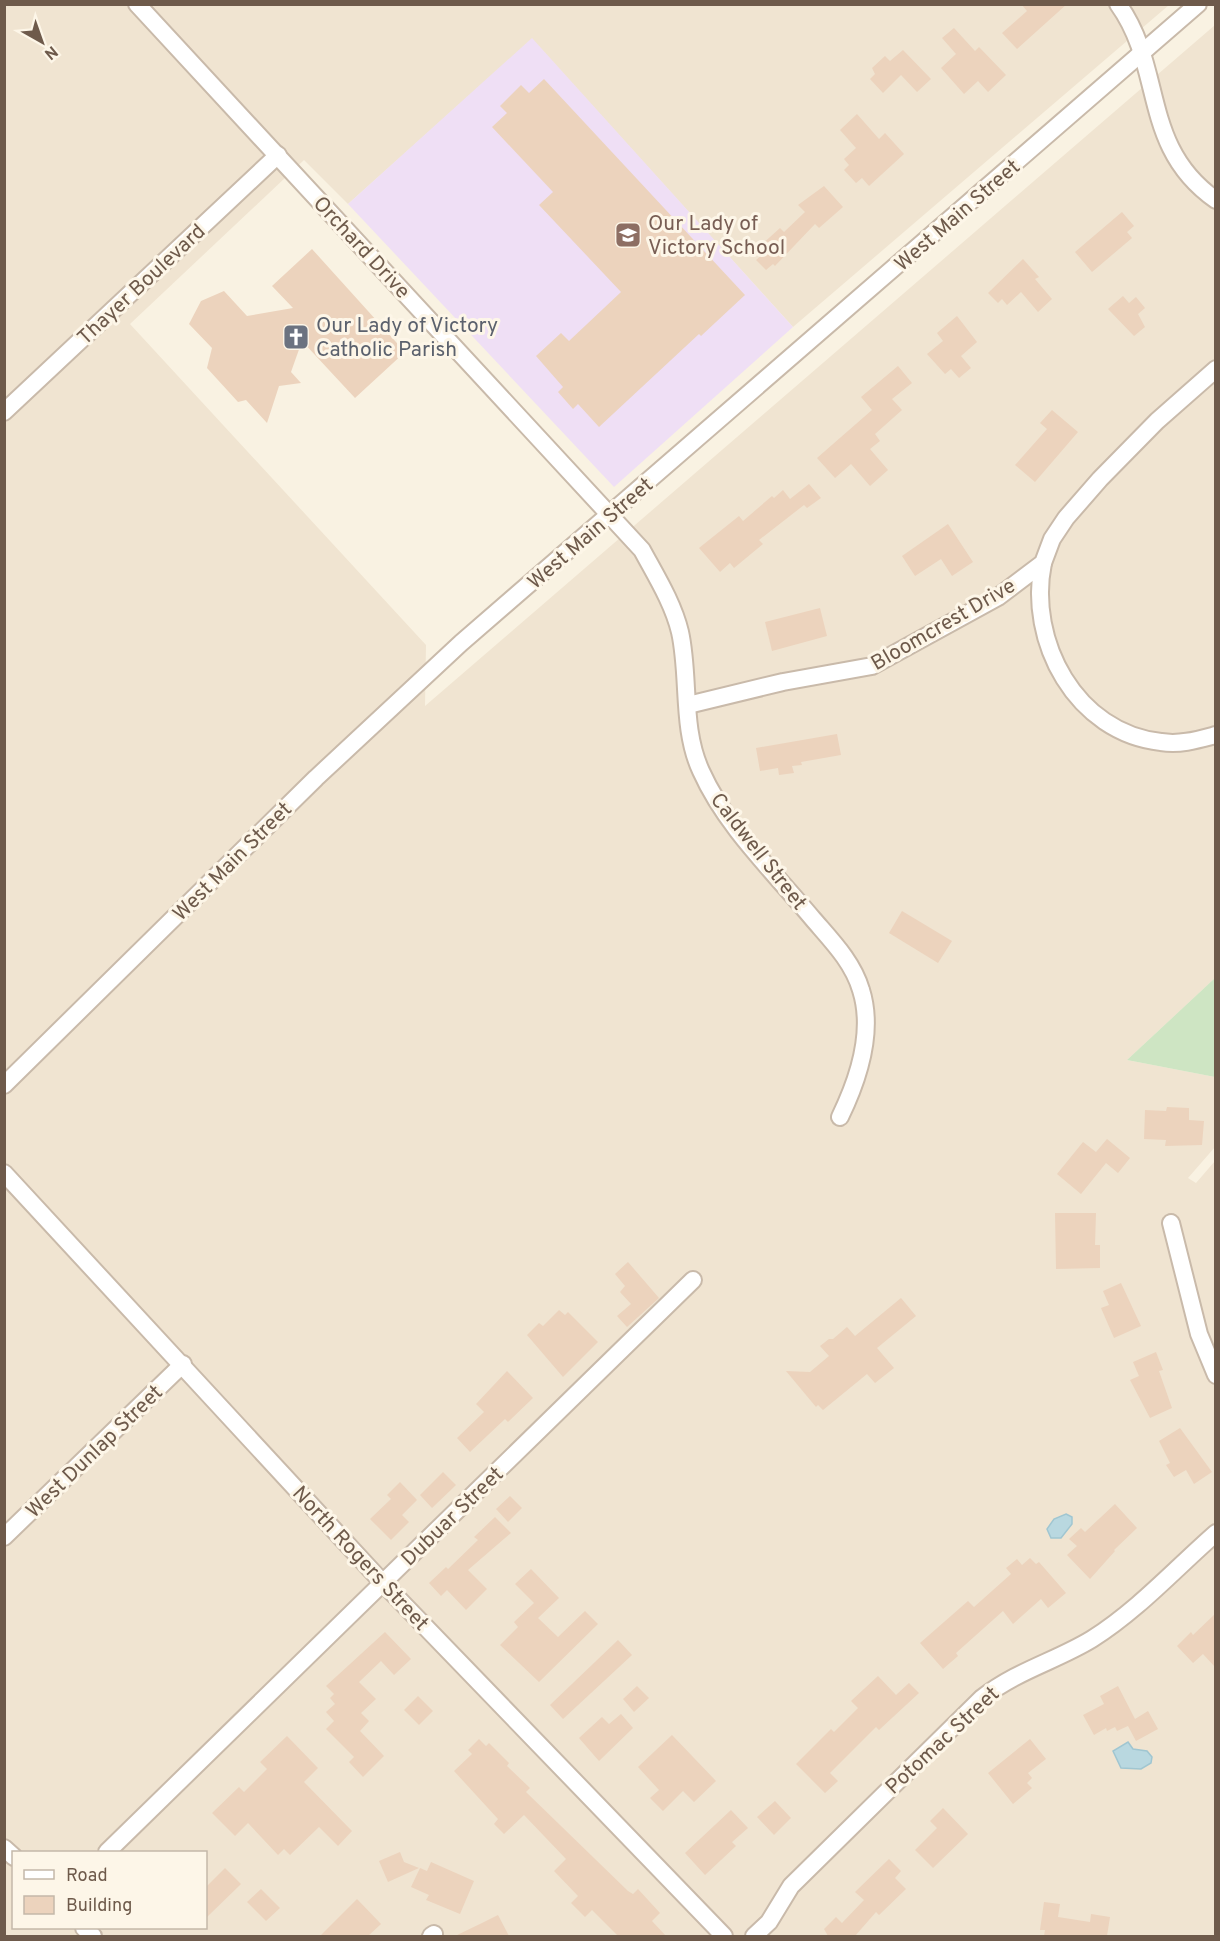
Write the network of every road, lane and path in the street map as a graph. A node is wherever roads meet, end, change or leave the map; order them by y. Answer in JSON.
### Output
{"nodes":[{"id":1,"x":137,"y":4,"type":"edge"},
{"id":2,"x":1118,"y":4,"type":"edge"},
{"id":3,"x":1198,"y":4,"type":"edge"},
{"id":4,"x":1144,"y":51,"type":"junction"},
{"id":5,"x":278,"y":156,"type":"junction"},
{"id":6,"x":1215,"y":200,"type":"edge"},
{"id":7,"x":1215,"y":369,"type":"edge"},
{"id":8,"x":4,"y":412,"type":"edge"},
{"id":9,"x":611,"y":516,"type":"junction"},
{"id":10,"x":1043,"y":563,"type":"junction"},
{"id":11,"x":688,"y":705,"type":"junction"},
{"id":12,"x":1215,"y":735,"type":"edge"},
{"id":13,"x":4,"y":1085,"type":"edge"},
{"id":14,"x":840,"y":1117,"type":"dead end"},
{"id":15,"x":4,"y":1173,"type":"edge"},
{"id":16,"x":1171,"y":1223,"type":"dead end"},
{"id":17,"x":693,"y":1280,"type":"dead end"},
{"id":18,"x":183,"y":1365,"type":"junction"},
{"id":19,"x":1215,"y":1374,"type":"edge"},
{"id":20,"x":1215,"y":1533,"type":"edge"},
{"id":21,"x":4,"y":1537,"type":"edge"},
{"id":22,"x":383,"y":1583,"type":"junction"},
{"id":23,"x":108,"y":1851,"type":"edge"},
{"id":24,"x":724,"y":1936,"type":"edge"},
{"id":25,"x":754,"y":1936,"type":"edge"}],
"edges":[{"from":1,"to":5,"type":"street","name":"Orchard Drive"},
{"from":2,"to":4,"type":"street"},
{"from":3,"to":4,"type":"street","name":"West Main Street"},
{"from":4,"to":6,"type":"street"},
{"from":4,"to":9,"type":"street","name":"West Main Street"},
{"from":5,"to":8,"type":"street","name":"Thayer Boulevard"},
{"from":5,"to":9,"type":"street","name":"Orchard Drive"},
{"from":7,"to":10,"type":"street"},
{"from":9,"to":11,"type":"street","name":"Caldwell Street"},
{"from":9,"to":13,"type":"street","name":"West Main Street"},
{"from":10,"to":11,"type":"street","name":"Bloomcrest Drive"},
{"from":10,"to":12,"type":"street"},
{"from":11,"to":14,"type":"street","name":"Caldwell Street"},
{"from":15,"to":18,"type":"street","name":"North Rogers Street"},
{"from":16,"to":19,"type":"street"},
{"from":17,"to":22,"type":"street","name":"Dubuar Street"},
{"from":18,"to":21,"type":"street","name":"West Dunlap Street"},
{"from":18,"to":22,"type":"street","name":"North Rogers Street"},
{"from":20,"to":25,"type":"street","name":"Potomac Street"},
{"from":22,"to":23,"type":"street","name":"Dubuar Street"},
{"from":22,"to":24,"type":"street","name":"North Rogers Street"}]}
